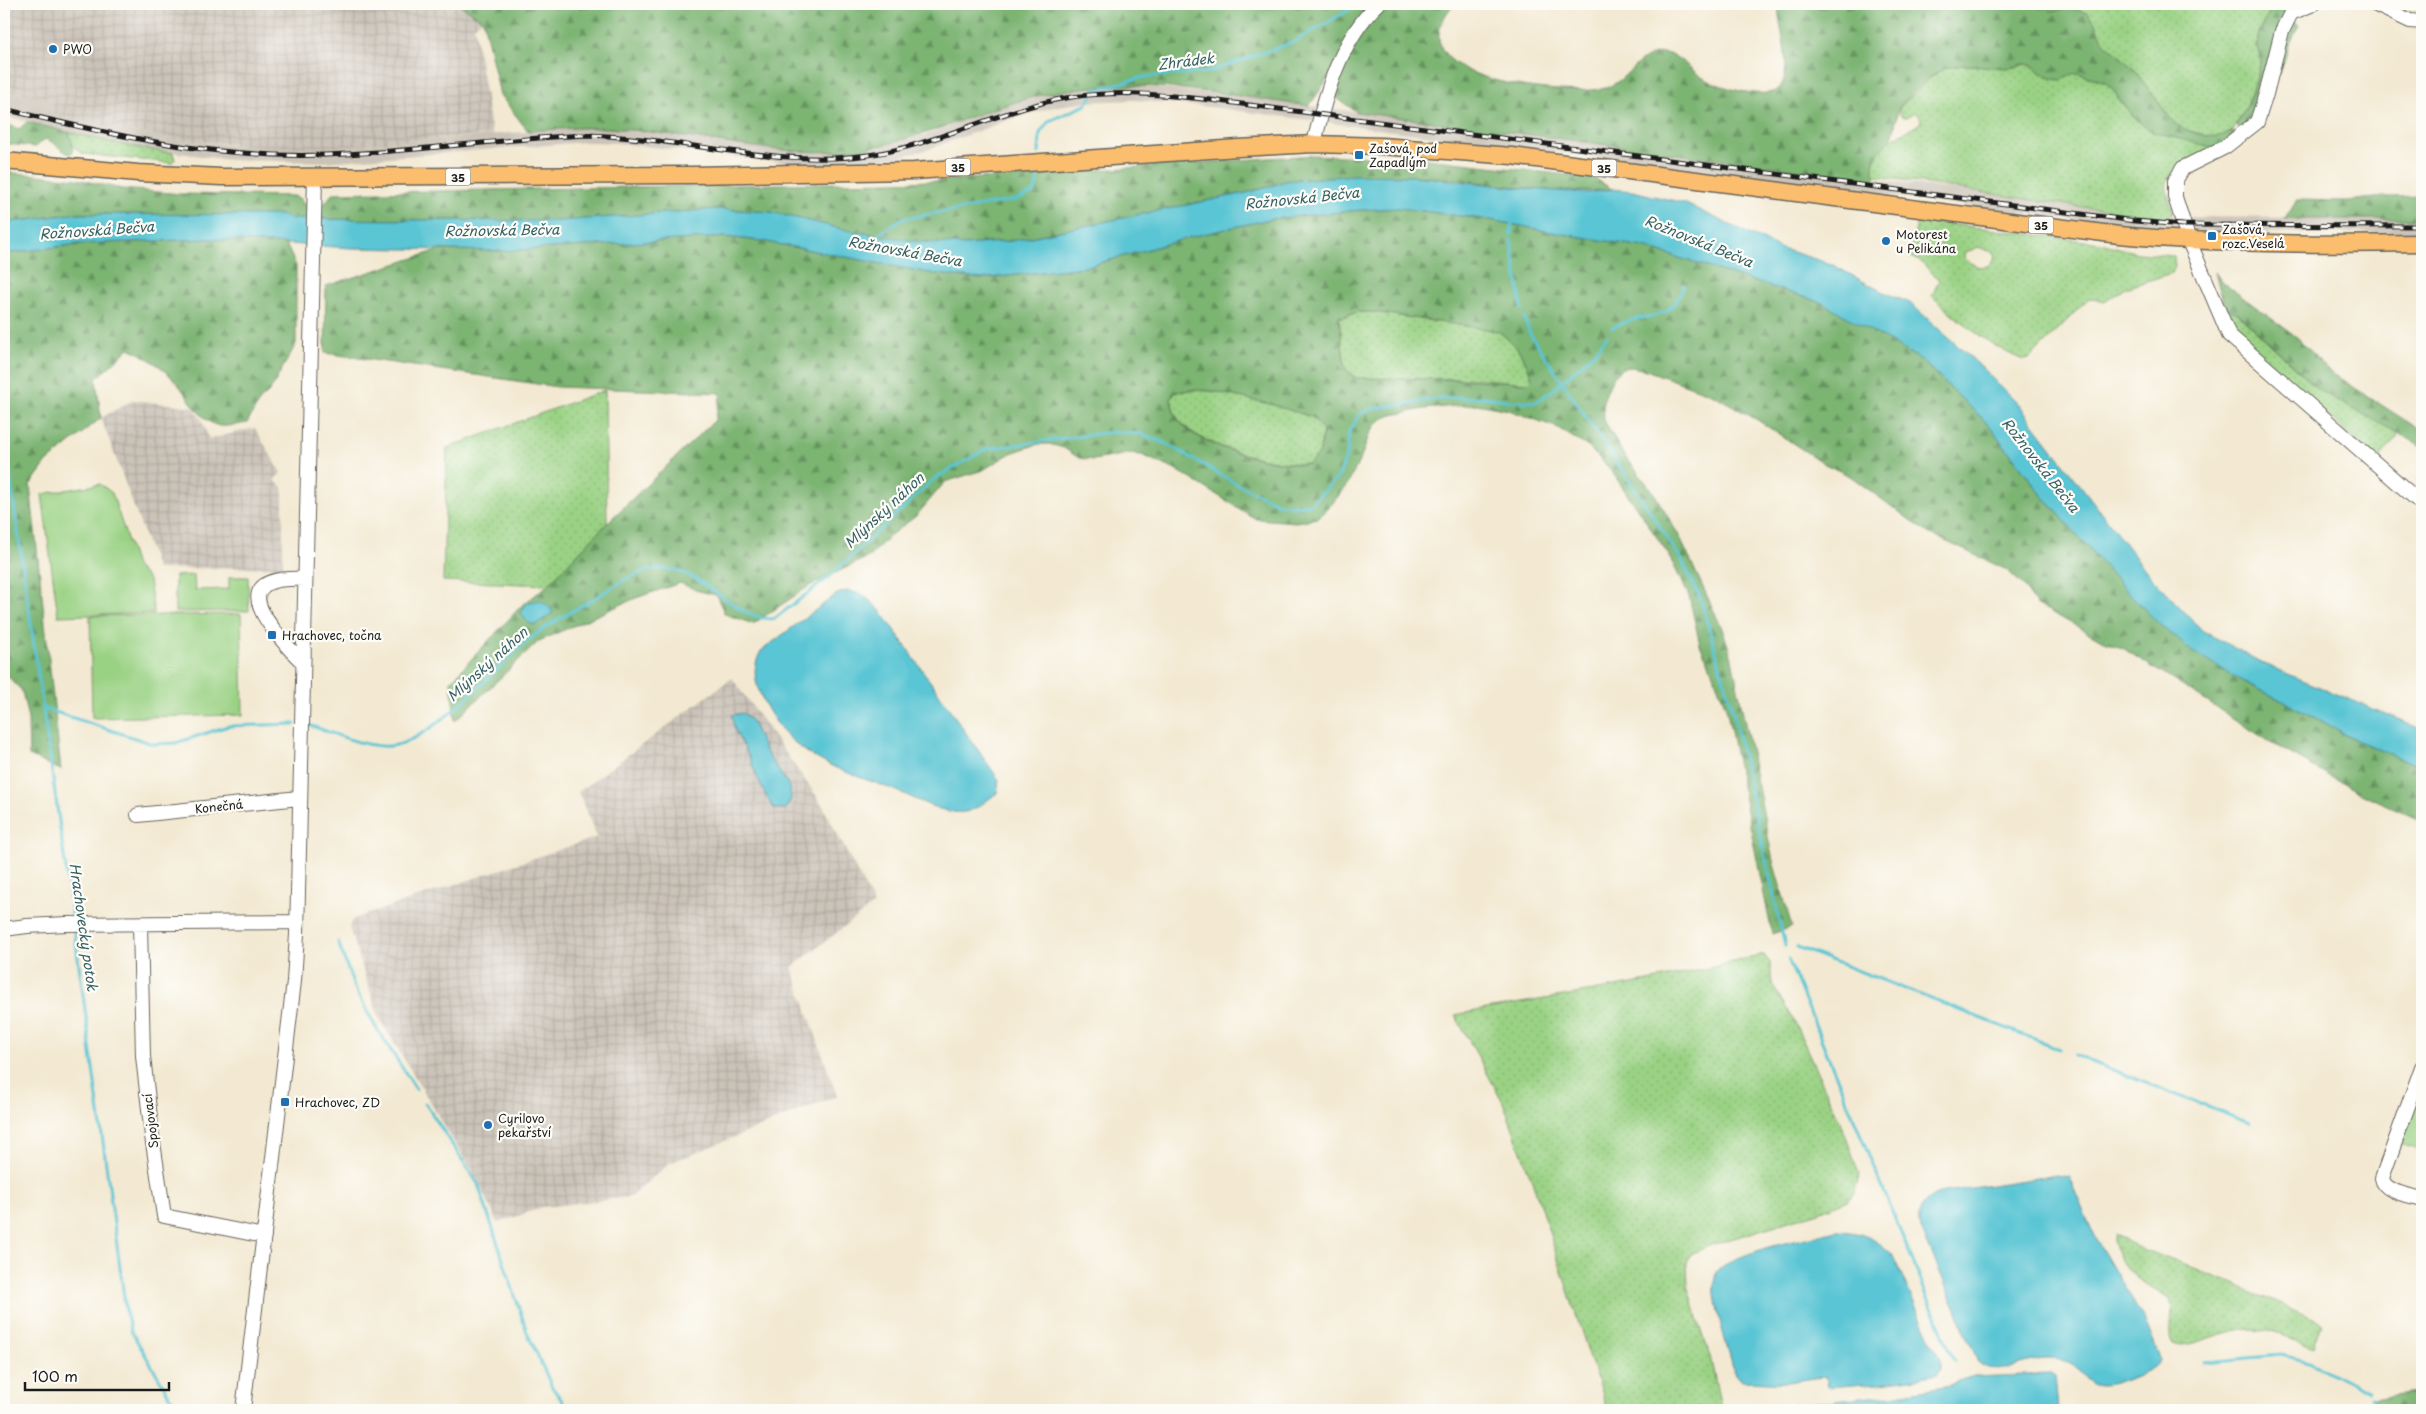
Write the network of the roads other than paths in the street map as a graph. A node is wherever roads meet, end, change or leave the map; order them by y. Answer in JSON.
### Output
{"nodes":[{"id":1,"x":1378,"y":4,"type":"edge"},
{"id":2,"x":2312,"y":4,"type":"edge"},
{"id":3,"x":2374,"y":4,"type":"edge"},
{"id":4,"x":2422,"y":22,"type":"edge"},
{"id":5,"x":1314,"y":144,"type":"junction"},
{"id":6,"x":4,"y":161,"type":"edge"},
{"id":7,"x":315,"y":177,"type":"junction"},
{"id":8,"x":2189,"y":241,"type":"junction"},
{"id":9,"x":2422,"y":243,"type":"edge"},
{"id":10,"x":2422,"y":504,"type":"edge"},
{"id":11,"x":304,"y":579,"type":"junction"},
{"id":12,"x":302,"y":661,"type":"junction"},
{"id":13,"x":299,"y":798,"type":"junction"},
{"id":14,"x":138,"y":815,"type":"dead end"},
{"id":15,"x":297,"y":922,"type":"junction"},
{"id":16,"x":140,"y":924,"type":"junction"},
{"id":17,"x":4,"y":929,"type":"edge"},
{"id":18,"x":2422,"y":1067,"type":"edge"},
{"id":19,"x":2422,"y":1199,"type":"edge"},
{"id":20,"x":264,"y":1236,"type":"junction"},
{"id":21,"x":243,"y":1410,"type":"edge"}],
"edges":[{"from":1,"to":5,"type":"street"},
{"from":2,"to":8,"type":"street"},
{"from":3,"to":4,"type":"street"},
{"from":5,"to":7,"type":"main road","number":"35"},
{"from":5,"to":8,"type":"main road","number":"35"},
{"from":6,"to":7,"type":"main road","number":"35"},
{"from":7,"to":11,"type":"street"},
{"from":8,"to":9,"type":"main road","number":"35"},
{"from":8,"to":10,"type":"street"},
{"from":11,"to":12,"type":"street"},
{"from":11,"to":12,"type":"street"},
{"from":12,"to":13,"type":"street"},
{"from":13,"to":14,"type":"street","name":"Konečná"},
{"from":13,"to":15,"type":"street"},
{"from":15,"to":16,"type":"street"},
{"from":15,"to":20,"type":"street"},
{"from":16,"to":17,"type":"street"},
{"from":16,"to":20,"type":"street","name":"Spojovací"},
{"from":18,"to":19,"type":"street"},
{"from":20,"to":21,"type":"street"}]}
